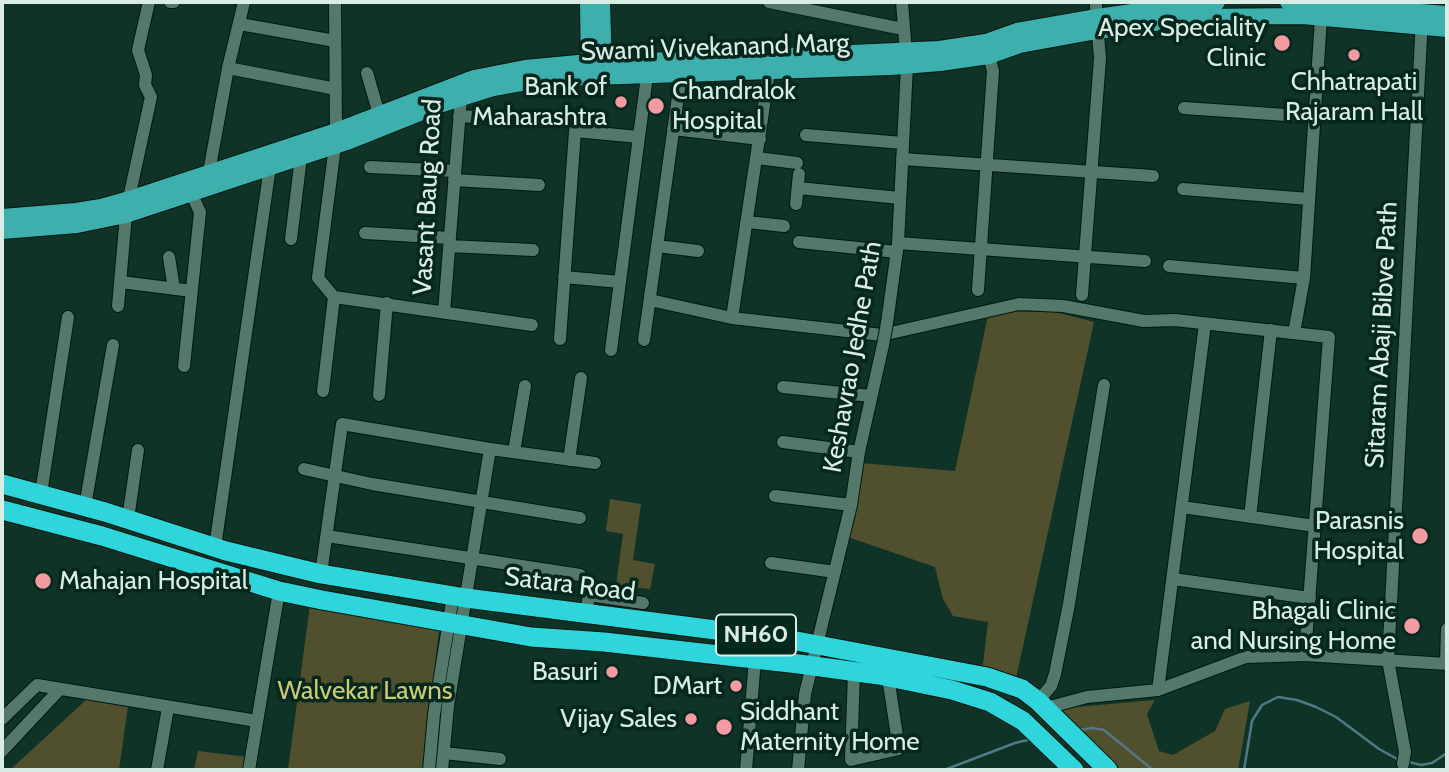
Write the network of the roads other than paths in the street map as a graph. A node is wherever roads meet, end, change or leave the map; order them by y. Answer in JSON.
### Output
{"nodes":[{"id":1,"x":149,"y":2,"type":"edge"},
{"id":2,"x":244,"y":2,"type":"edge"},
{"id":3,"x":335,"y":2,"type":"edge"},
{"id":4,"x":588,"y":2,"type":"edge"},
{"id":5,"x":602,"y":2,"type":"edge"},
{"id":6,"x":769,"y":2,"type":"edge"},
{"id":7,"x":902,"y":2,"type":"edge"},
{"id":8,"x":1202,"y":2,"type":"edge"},
{"id":9,"x":1217,"y":2,"type":"edge"},
{"id":10,"x":1288,"y":2,"type":"edge"},
{"id":11,"x":1166,"y":4,"type":"edge"},
{"id":12,"x":1130,"y":7,"type":"edge"},
{"id":13,"x":1326,"y":8,"type":"edge"},
{"id":14,"x":1447,"y":14,"type":"edge"},
{"id":15,"x":1096,"y":15,"type":"edge"},
{"id":16,"x":1422,"y":19,"type":"junction"},
{"id":17,"x":240,"y":24,"type":"junction"},
{"id":18,"x":903,"y":29,"type":"junction"},
{"id":19,"x":1447,"y":29,"type":"edge"},
{"id":20,"x":335,"y":41,"type":"junction"},
{"id":21,"x":989,"y":56,"type":"junction"},
{"id":22,"x":907,"y":59,"type":"junction"},
{"id":23,"x":228,"y":68,"type":"junction"},
{"id":24,"x":596,"y":69,"type":"junction"},
{"id":25,"x":769,"y":72,"type":"junction"},
{"id":26,"x":367,"y":73,"type":"dead end"},
{"id":27,"x":681,"y":75,"type":"junction"},
{"id":28,"x":647,"y":76,"type":"junction"},
{"id":29,"x":336,"y":89,"type":"junction"},
{"id":30,"x":458,"y":91,"type":"junction"},
{"id":31,"x":1184,"y":108,"type":"dead end"},
{"id":32,"x":379,"y":114,"type":"junction"},
{"id":33,"x":459,"y":116,"type":"junction"},
{"id":34,"x":1315,"y":117,"type":"junction"},
{"id":35,"x":539,"y":121,"type":"dead end"},
{"id":36,"x":673,"y":129,"type":"junction"},
{"id":37,"x":806,"y":135,"type":"dead end"},
{"id":38,"x":639,"y":137,"type":"junction"},
{"id":39,"x":760,"y":138,"type":"junction"},
{"id":40,"x":335,"y":139,"type":"junction"},
{"id":41,"x":903,"y":143,"type":"junction"},
{"id":42,"x":301,"y":157,"type":"junction"},
{"id":43,"x":757,"y":159,"type":"junction"},
{"id":44,"x":902,"y":159,"type":"junction"},
{"id":45,"x":986,"y":166,"type":"junction"},
{"id":46,"x":270,"y":167,"type":"junction"},
{"id":47,"x":370,"y":167,"type":"dead end"},
{"id":48,"x":209,"y":172,"type":"junction"},
{"id":49,"x":1091,"y":172,"type":"junction"},
{"id":50,"x":455,"y":175,"type":"junction"},
{"id":51,"x":798,"y":175,"type":"junction"},
{"id":52,"x":1153,"y":177,"type":"dead end"},
{"id":53,"x":539,"y":185,"type":"dead end"},
{"id":54,"x":1183,"y":190,"type":"dead end"},
{"id":55,"x":191,"y":193,"type":"junction"},
{"id":56,"x":130,"y":198,"type":"junction"},
{"id":57,"x":900,"y":198,"type":"junction"},
{"id":58,"x":1309,"y":199,"type":"junction"},
{"id":59,"x":796,"y":204,"type":"dead end"},
{"id":60,"x":126,"y":215,"type":"junction"},
{"id":61,"x":2,"y":217,"type":"edge"},
{"id":62,"x":748,"y":222,"type":"junction"},
{"id":63,"x":784,"y":226,"type":"dead end"},
{"id":64,"x":2,"y":231,"type":"edge"},
{"id":65,"x":365,"y":233,"type":"dead end"},
{"id":66,"x":291,"y":240,"type":"dead end"},
{"id":67,"x":450,"y":242,"type":"junction"},
{"id":68,"x":799,"y":242,"type":"dead end"},
{"id":69,"x":657,"y":246,"type":"junction"},
{"id":70,"x":897,"y":248,"type":"junction"},
{"id":71,"x":980,"y":248,"type":"junction"},
{"id":72,"x":533,"y":250,"type":"dead end"},
{"id":73,"x":698,"y":251,"type":"dead end"},
{"id":74,"x":1085,"y":256,"type":"junction"},
{"id":75,"x":169,"y":257,"type":"dead end"},
{"id":76,"x":1145,"y":261,"type":"dead end"},
{"id":77,"x":1169,"y":265,"type":"dead end"},
{"id":78,"x":564,"y":277,"type":"junction"},
{"id":79,"x":1304,"y":278,"type":"junction"},
{"id":80,"x":121,"y":282,"type":"junction"},
{"id":81,"x":620,"y":282,"type":"junction"},
{"id":82,"x":174,"y":289,"type":"junction"},
{"id":83,"x":978,"y":290,"type":"dead end"},
{"id":84,"x":192,"y":291,"type":"junction"},
{"id":85,"x":1082,"y":295,"type":"dead end"},
{"id":86,"x":334,"y":297,"type":"junction"},
{"id":87,"x":650,"y":300,"type":"junction"},
{"id":88,"x":387,"y":303,"type":"junction"},
{"id":89,"x":118,"y":306,"type":"dead end"},
{"id":90,"x":444,"y":312,"type":"junction"},
{"id":91,"x":68,"y":317,"type":"dead end"},
{"id":92,"x":732,"y":318,"type":"junction"},
{"id":93,"x":1205,"y":324,"type":"junction"},
{"id":94,"x":532,"y":325,"type":"dead end"},
{"id":95,"x":1271,"y":330,"type":"junction"},
{"id":96,"x":1294,"y":333,"type":"junction"},
{"id":97,"x":559,"y":339,"type":"dead end"},
{"id":98,"x":644,"y":340,"type":"dead end"},
{"id":99,"x":113,"y":345,"type":"dead end"},
{"id":100,"x":611,"y":350,"type":"dead end"},
{"id":101,"x":184,"y":366,"type":"dead end"},
{"id":102,"x":581,"y":379,"type":"dead end"},
{"id":103,"x":1104,"y":385,"type":"dead end"},
{"id":104,"x":525,"y":386,"type":"dead end"},
{"id":105,"x":783,"y":387,"type":"dead end"},
{"id":106,"x":323,"y":391,"type":"dead end"},
{"id":107,"x":379,"y":395,"type":"dead end"},
{"id":108,"x":871,"y":396,"type":"junction"},
{"id":109,"x":783,"y":442,"type":"dead end"},
{"id":110,"x":490,"y":449,"type":"junction"},
{"id":111,"x":138,"y":450,"type":"dead end"},
{"id":112,"x":514,"y":452,"type":"junction"},
{"id":113,"x":859,"y":452,"type":"junction"},
{"id":114,"x":569,"y":460,"type":"junction"},
{"id":115,"x":595,"y":463,"type":"dead end"},
{"id":116,"x":304,"y":469,"type":"dead end"},
{"id":117,"x":335,"y":476,"type":"junction"},
{"id":118,"x":2,"y":484,"type":"edge"},
{"id":119,"x":41,"y":494,"type":"junction"},
{"id":120,"x":775,"y":496,"type":"dead end"},
{"id":121,"x":480,"y":503,"type":"junction"},
{"id":122,"x":851,"y":505,"type":"junction"},
{"id":123,"x":85,"y":506,"type":"junction"},
{"id":124,"x":1182,"y":507,"type":"junction"},
{"id":125,"x":2,"y":510,"type":"edge"},
{"id":126,"x":1250,"y":517,"type":"junction"},
{"id":127,"x":580,"y":518,"type":"dead end"},
{"id":128,"x":128,"y":519,"type":"junction"},
{"id":129,"x":1315,"y":526,"type":"junction"},
{"id":130,"x":327,"y":536,"type":"junction"},
{"id":131,"x":215,"y":547,"type":"junction"},
{"id":132,"x":473,"y":559,"type":"junction"},
{"id":133,"x":771,"y":563,"type":"dead end"},
{"id":134,"x":835,"y":572,"type":"junction"},
{"id":135,"x":321,"y":574,"type":"junction"},
{"id":136,"x":580,"y":575,"type":"dead end"},
{"id":137,"x":1173,"y":579,"type":"junction"},
{"id":138,"x":279,"y":591,"type":"junction"},
{"id":139,"x":459,"y":597,"type":"junction"},
{"id":140,"x":1310,"y":598,"type":"junction"},
{"id":141,"x":643,"y":603,"type":"dead end"},
{"id":142,"x":586,"y":614,"type":"junction"},
{"id":143,"x":455,"y":624,"type":"junction"},
{"id":144,"x":1447,"y":629,"type":"edge"},
{"id":145,"x":818,"y":644,"type":"junction"},
{"id":146,"x":1306,"y":654,"type":"junction"},
{"id":147,"x":755,"y":659,"type":"junction"},
{"id":148,"x":1388,"y":660,"type":"junction"},
{"id":149,"x":1446,"y":664,"type":"edge"},
{"id":150,"x":813,"y":666,"type":"junction"},
{"id":151,"x":854,"y":672,"type":"junction"},
{"id":152,"x":888,"y":677,"type":"junction"},
{"id":153,"x":60,"y":689,"type":"junction"},
{"id":154,"x":1158,"y":690,"type":"junction"},
{"id":155,"x":168,"y":708,"type":"junction"},
{"id":156,"x":1046,"y":709,"type":"junction"},
{"id":157,"x":2,"y":719,"type":"edge"},
{"id":158,"x":257,"y":722,"type":"junction"},
{"id":159,"x":2,"y":751,"type":"edge"},
{"id":160,"x":443,"y":753,"type":"junction"},
{"id":161,"x":1404,"y":758,"type":"dead end"},
{"id":162,"x":500,"y":759,"type":"dead end"},
{"id":163,"x":157,"y":770,"type":"edge"},
{"id":164,"x":249,"y":770,"type":"edge"},
{"id":165,"x":429,"y":770,"type":"edge"},
{"id":166,"x":442,"y":770,"type":"edge"},
{"id":167,"x":746,"y":770,"type":"edge"},
{"id":168,"x":798,"y":770,"type":"edge"},
{"id":169,"x":1074,"y":770,"type":"edge"},
{"id":170,"x":1108,"y":770,"type":"edge"}],
"edges":[{"from":1,"to":56,"type":"street"},
{"from":2,"to":17,"type":"street"},
{"from":3,"to":20,"type":"street"},
{"from":4,"to":24,"type":"main road"},
{"from":5,"to":24,"type":"main road"},
{"from":6,"to":18,"type":"street"},
{"from":7,"to":18,"type":"street","name":"Keshavrao Jedhe Path"},
{"from":8,"to":9,"type":"main road","name":"Swami Vivekanand Marg"},
{"from":8,"to":11,"type":"main road","name":"Swami Vivekanand Marg"},
{"from":10,"to":13,"type":"main road","name":"Swami Vivekanand Marg"},
{"from":11,"to":12,"type":"main road","name":"Swami Vivekanand Marg"},
{"from":12,"to":15,"type":"main road","name":"Swami Vivekanand Marg"},
{"from":13,"to":15,"type":"main road","name":"Swami Vivekanand Marg"},
{"from":13,"to":16,"type":"main road","name":"Swami Vivekanand Marg"},
{"from":13,"to":34,"type":"street"},
{"from":14,"to":16,"type":"main road","name":"Swami Vivekanand Marg"},
{"from":15,"to":21,"type":"main road","name":"Swami Vivekanand Marg"},
{"from":15,"to":22,"type":"main road","name":"Swami Vivekanand Marg"},
{"from":15,"to":49,"type":"street"},
{"from":16,"to":19,"type":"main road","name":"Swami Vivekanand Marg"},
{"from":16,"to":148,"type":"street","name":"Sitaram Abaji Bibve Path"},
{"from":17,"to":20,"type":"street"},
{"from":17,"to":23,"type":"street"},
{"from":18,"to":22,"type":"street","name":"Keshavrao Jedhe Path"},
{"from":20,"to":29,"type":"street"},
{"from":21,"to":22,"type":"main road","name":"Swami Vivekanand Marg"},
{"from":21,"to":45,"type":"street"},
{"from":22,"to":24,"type":"main road","name":"Swami Vivekanand Marg"},
{"from":22,"to":25,"type":"main road","name":"Swami Vivekanand Marg"},
{"from":22,"to":41,"type":"street","name":"Keshavrao Jedhe Path"},
{"from":23,"to":29,"type":"street"},
{"from":23,"to":48,"type":"street"},
{"from":24,"to":28,"type":"main road","name":"Swami Vivekanand Marg"},
{"from":24,"to":30,"type":"main road","name":"Swami Vivekanand Marg"},
{"from":25,"to":27,"type":"main road","name":"Swami Vivekanand Marg"},
{"from":25,"to":39,"type":"street"},
{"from":26,"to":32,"type":"street"},
{"from":27,"to":28,"type":"main road","name":"Swami Vivekanand Marg"},
{"from":27,"to":36,"type":"street"},
{"from":28,"to":38,"type":"street"},
{"from":29,"to":40,"type":"street"},
{"from":30,"to":32,"type":"main road","name":"Swami Vivekanand Marg"},
{"from":30,"to":33,"type":"street","name":"Vasant Baug Road"},
{"from":30,"to":40,"type":"main road","name":"Swami Vivekanand Marg"},
{"from":31,"to":34,"type":"street"},
{"from":32,"to":40,"type":"main road","name":"Swami Vivekanand Marg"},
{"from":33,"to":35,"type":"street"},
{"from":33,"to":50,"type":"street","name":"Vasant Baug Road"},
{"from":34,"to":58,"type":"street"},
{"from":36,"to":39,"type":"street"},
{"from":36,"to":69,"type":"street"},
{"from":37,"to":41,"type":"street"},
{"from":38,"to":78,"type":"street"},
{"from":38,"to":81,"type":"street"},
{"from":39,"to":43,"type":"street"},
{"from":40,"to":42,"type":"main road","name":"Swami Vivekanand Marg"},
{"from":40,"to":48,"type":"main road","name":"Swami Vivekanand Marg"},
{"from":40,"to":86,"type":"street"},
{"from":41,"to":44,"type":"street","name":"Keshavrao Jedhe Path"},
{"from":42,"to":46,"type":"main road","name":"Swami Vivekanand Marg"},
{"from":42,"to":66,"type":"street"},
{"from":43,"to":51,"type":"street"},
{"from":43,"to":62,"type":"street"},
{"from":44,"to":45,"type":"street"},
{"from":44,"to":57,"type":"street","name":"Keshavrao Jedhe Path"},
{"from":45,"to":49,"type":"street"},
{"from":45,"to":71,"type":"street"},
{"from":46,"to":55,"type":"main road","name":"Swami Vivekanand Marg"},
{"from":46,"to":131,"type":"street"},
{"from":47,"to":50,"type":"street"},
{"from":48,"to":56,"type":"main road","name":"Swami Vivekanand Marg"},
{"from":49,"to":52,"type":"street"},
{"from":49,"to":74,"type":"street"},
{"from":50,"to":53,"type":"street"},
{"from":50,"to":67,"type":"street","name":"Vasant Baug Road"},
{"from":51,"to":57,"type":"street"},
{"from":51,"to":59,"type":"street"},
{"from":54,"to":58,"type":"street"},
{"from":55,"to":60,"type":"main road","name":"Swami Vivekanand Marg"},
{"from":55,"to":84,"type":"street"},
{"from":56,"to":61,"type":"main road","name":"Swami Vivekanand Marg"},
{"from":57,"to":70,"type":"street","name":"Keshavrao Jedhe Path"},
{"from":58,"to":79,"type":"street"},
{"from":60,"to":64,"type":"main road","name":"Swami Vivekanand Marg"},
{"from":60,"to":80,"type":"street"},
{"from":62,"to":63,"type":"street"},
{"from":62,"to":92,"type":"street"},
{"from":65,"to":67,"type":"street"},
{"from":67,"to":72,"type":"street"},
{"from":67,"to":90,"type":"street","name":"Vasant Baug Road"},
{"from":68,"to":70,"type":"street"},
{"from":69,"to":73,"type":"street"},
{"from":69,"to":87,"type":"street"},
{"from":70,"to":71,"type":"street"},
{"from":70,"to":108,"type":"street","name":"Keshavrao Jedhe Path","bridge":true},
{"from":71,"to":74,"type":"street"},
{"from":71,"to":83,"type":"street"},
{"from":74,"to":76,"type":"street"},
{"from":74,"to":85,"type":"street"},
{"from":75,"to":82,"type":"street"},
{"from":77,"to":79,"type":"street"},
{"from":78,"to":81,"type":"street"},
{"from":78,"to":97,"type":"street"},
{"from":79,"to":96,"type":"street"},
{"from":80,"to":82,"type":"street"},
{"from":80,"to":89,"type":"street"},
{"from":81,"to":100,"type":"street"},
{"from":82,"to":84,"type":"street"},
{"from":84,"to":101,"type":"street"},
{"from":86,"to":88,"type":"street"},
{"from":86,"to":106,"type":"street"},
{"from":87,"to":92,"type":"street"},
{"from":87,"to":98,"type":"street"},
{"from":88,"to":90,"type":"street"},
{"from":88,"to":107,"type":"street"},
{"from":90,"to":94,"type":"street"},
{"from":91,"to":119,"type":"street"},
{"from":92,"to":93,"type":"street"},
{"from":93,"to":95,"type":"street"},
{"from":93,"to":124,"type":"street"},
{"from":95,"to":96,"type":"street"},
{"from":95,"to":126,"type":"street"},
{"from":96,"to":129,"type":"street"},
{"from":99,"to":123,"type":"street"},
{"from":102,"to":114,"type":"street"},
{"from":103,"to":156,"type":"street"},
{"from":104,"to":112,"type":"street"},
{"from":105,"to":108,"type":"street"},
{"from":108,"to":113,"type":"street","name":"Keshavrao Jedhe Path"},
{"from":109,"to":113,"type":"street"},
{"from":110,"to":112,"type":"street"},
{"from":110,"to":117,"type":"street"},
{"from":110,"to":121,"type":"street"},
{"from":111,"to":128,"type":"street"},
{"from":112,"to":114,"type":"street"},
{"from":113,"to":122,"type":"street","name":"Keshavrao Jedhe Path"},
{"from":114,"to":115,"type":"street"},
{"from":116,"to":117,"type":"street"},
{"from":117,"to":121,"type":"street"},
{"from":117,"to":130,"type":"street"},
{"from":118,"to":119,"type":"highway","name":"Satara Road","number":"NH60"},
{"from":119,"to":123,"type":"highway","name":"Satara Road","number":"NH60"},
{"from":120,"to":122,"type":"street"},
{"from":121,"to":127,"type":"street"},
{"from":121,"to":132,"type":"street"},
{"from":122,"to":134,"type":"street","name":"Keshavrao Jedhe Path"},
{"from":123,"to":128,"type":"highway","name":"Satara Road","number":"NH60"},
{"from":124,"to":126,"type":"street"},
{"from":124,"to":137,"type":"street"},
{"from":125,"to":138,"type":"highway","name":"Satara Road","number":"NH60"},
{"from":126,"to":129,"type":"street"},
{"from":128,"to":131,"type":"highway","name":"Satara Road","number":"NH60"},
{"from":129,"to":140,"type":"street"},
{"from":130,"to":132,"type":"street"},
{"from":130,"to":135,"type":"street"},
{"from":131,"to":135,"type":"highway","name":"Satara Road","number":"NH60"},
{"from":132,"to":136,"type":"street"},
{"from":132,"to":139,"type":"street"},
{"from":133,"to":134,"type":"street"},
{"from":134,"to":145,"type":"street","name":"Keshavrao Jedhe Path"},
{"from":135,"to":139,"type":"highway","name":"Satara Road","number":"NH60"},
{"from":137,"to":140,"type":"street"},
{"from":137,"to":154,"type":"street"},
{"from":138,"to":143,"type":"highway","name":"Satara Road","number":"NH60"},
{"from":138,"to":158,"type":"street"},
{"from":139,"to":142,"type":"highway","name":"Satara Road","number":"NH60"},
{"from":139,"to":143,"type":"street"},
{"from":140,"to":146,"type":"street"},
{"from":141,"to":142,"type":"street"},
{"from":142,"to":145,"type":"highway","name":"Satara Road","number":"NH60"},
{"from":143,"to":147,"type":"highway","name":"Satara Road","number":"NH60"},
{"from":143,"to":160,"type":"street"},
{"from":143,"to":165,"type":"street"},
{"from":144,"to":149,"type":"street"},
{"from":145,"to":150,"type":"street","name":"Keshavrao Jedhe Path"},
{"from":145,"to":156,"type":"highway","name":"Satara Road","number":"NH60"},
{"from":146,"to":148,"type":"street"},
{"from":146,"to":154,"type":"street"},
{"from":147,"to":150,"type":"highway","name":"Satara Road","number":"NH60"},
{"from":147,"to":167,"type":"street"},
{"from":148,"to":149,"type":"street"},
{"from":148,"to":161,"type":"street","name":"Sitaram Abaji Bibve Path"},
{"from":150,"to":151,"type":"highway","name":"Satara Road","number":"NH60"},
{"from":150,"to":168,"type":"street","name":"Keshavrao Jedhe Path"},
{"from":151,"to":152,"type":"highway","name":"Satara Road","number":"NH60"},
{"from":151,"to":152,"type":"street"},
{"from":152,"to":169,"type":"highway","name":"Satara Road","number":"NH60"},
{"from":153,"to":155,"type":"street"},
{"from":153,"to":157,"type":"street"},
{"from":153,"to":159,"type":"street"},
{"from":154,"to":156,"type":"street"},
{"from":155,"to":158,"type":"street"},
{"from":155,"to":163,"type":"street"},
{"from":156,"to":170,"type":"highway","name":"Satara Road","number":"NH60"},
{"from":158,"to":164,"type":"street"},
{"from":160,"to":162,"type":"street"},
{"from":160,"to":166,"type":"street"}]}
